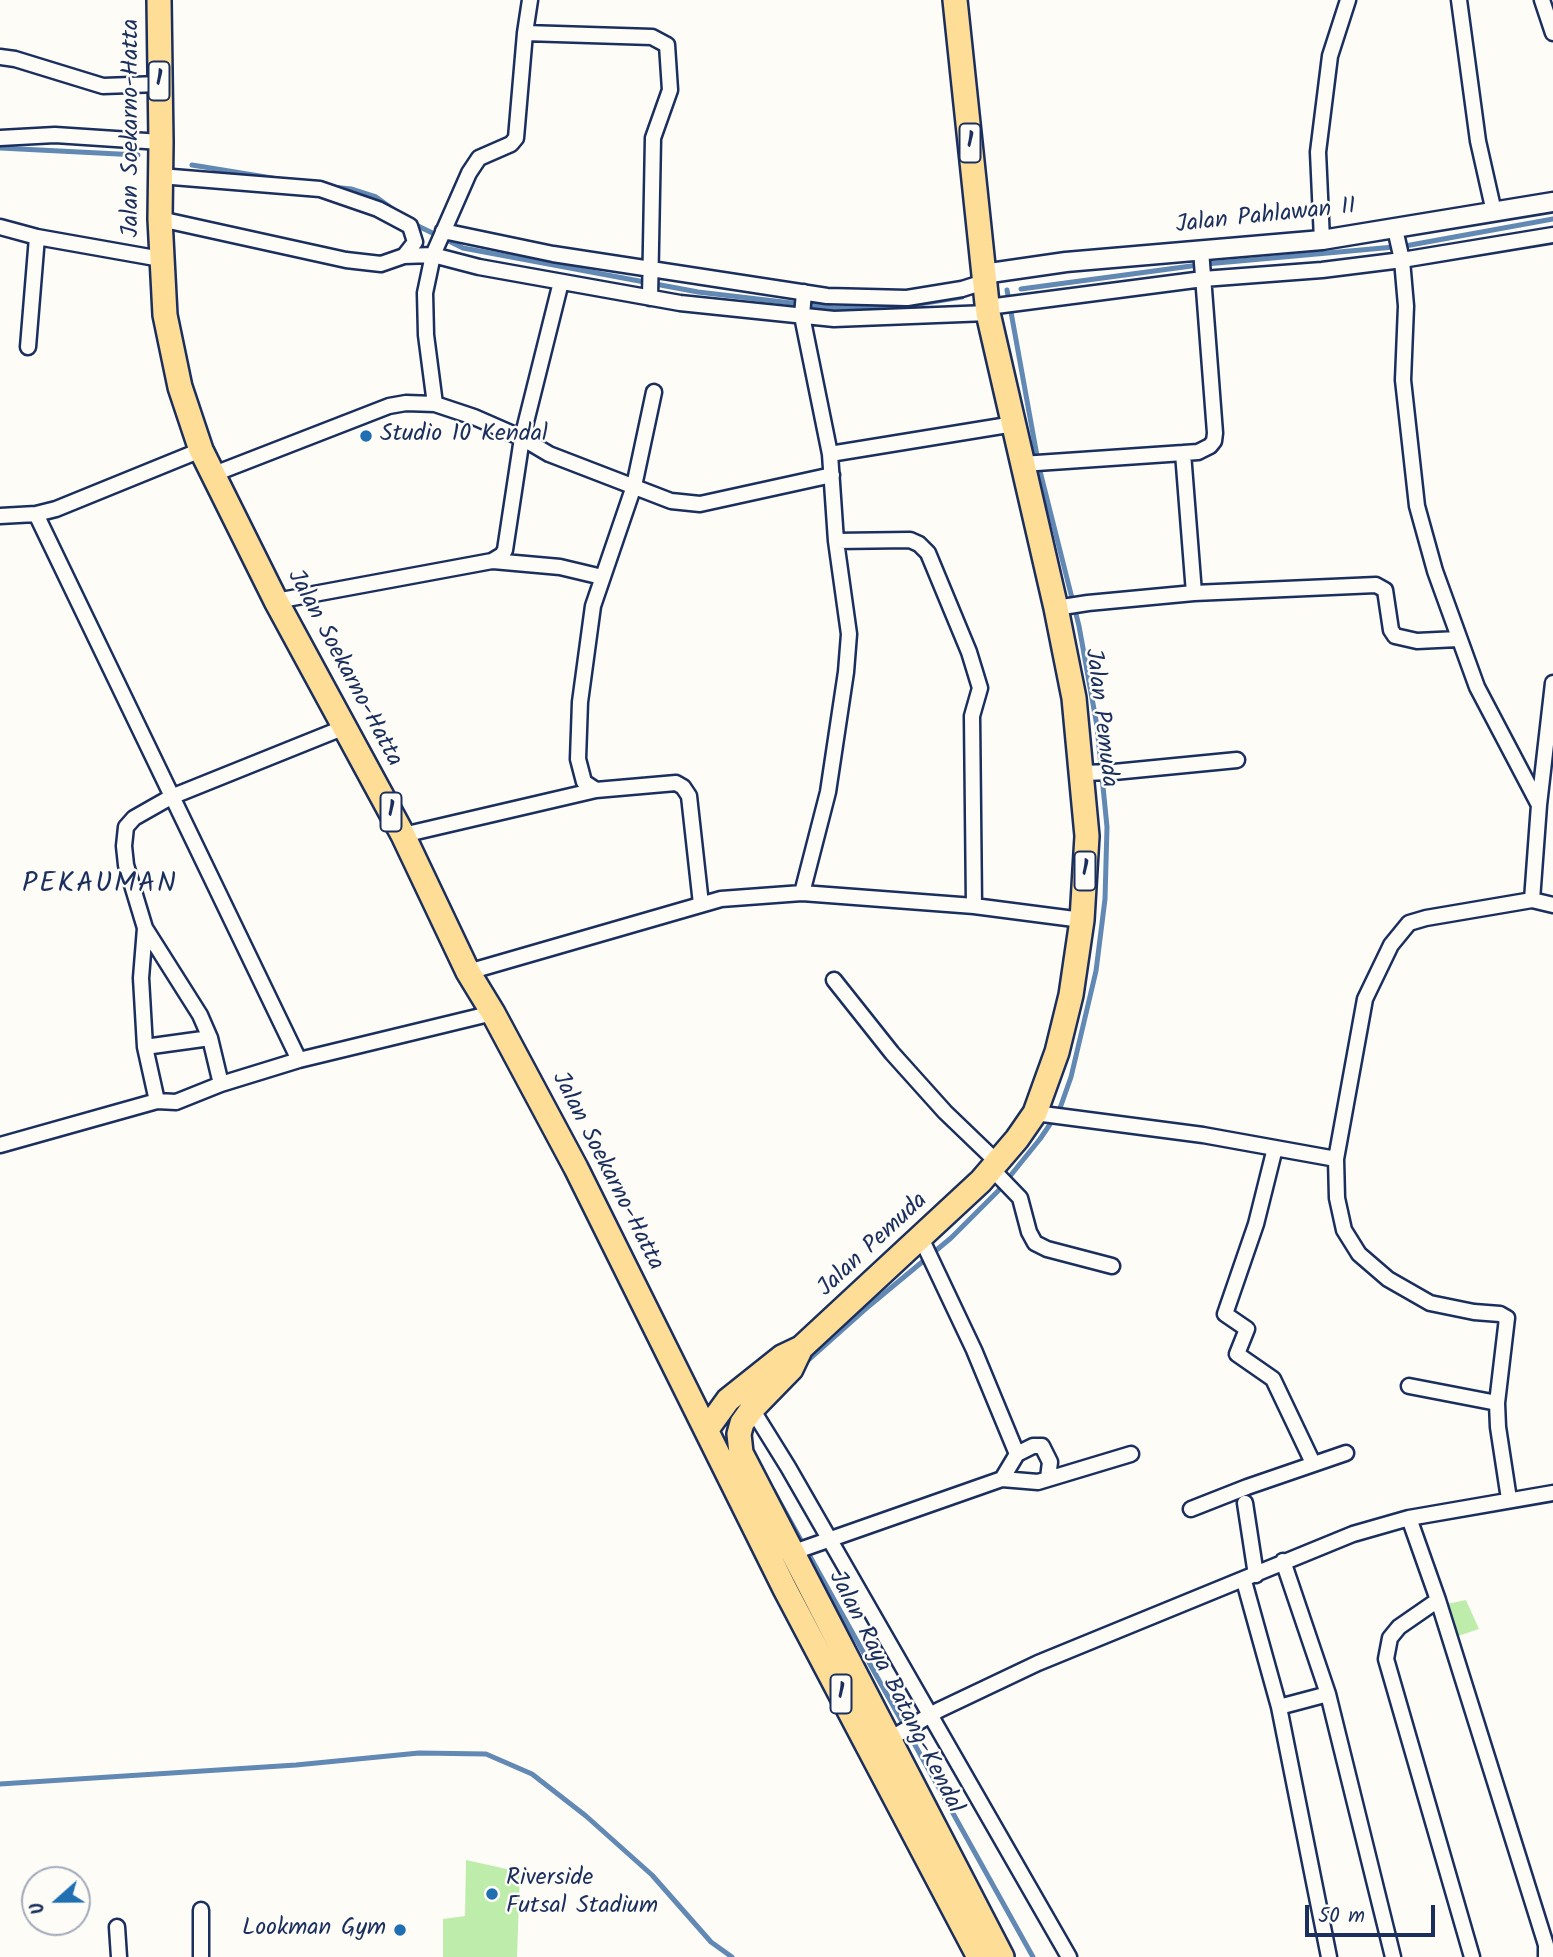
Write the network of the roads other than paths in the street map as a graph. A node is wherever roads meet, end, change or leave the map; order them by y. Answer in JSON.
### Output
{"nodes":[{"id":1,"x":159,"y":0,"type":"edge"},
{"id":2,"x":530,"y":0,"type":"edge"},
{"id":3,"x":955,"y":0,"type":"edge"},
{"id":4,"x":1348,"y":0,"type":"edge"},
{"id":5,"x":1459,"y":0,"type":"edge"},
{"id":6,"x":1542,"y":0,"type":"edge"},
{"id":7,"x":525,"y":33,"type":"junction"},
{"id":8,"x":1553,"y":33,"type":"edge"},
{"id":9,"x":0,"y":57,"type":"edge"},
{"id":10,"x":159,"y":84,"type":"junction"},
{"id":11,"x":0,"y":138,"type":"edge"},
{"id":12,"x":161,"y":163,"type":"junction"},
{"id":13,"x":1553,"y":202,"type":"edge"},
{"id":14,"x":1494,"y":212,"type":"junction"},
{"id":15,"x":160,"y":219,"type":"junction"},
{"id":16,"x":0,"y":227,"type":"edge"},
{"id":17,"x":443,"y":233,"type":"junction"},
{"id":18,"x":1553,"y":235,"type":"edge"},
{"id":19,"x":37,"y":237,"type":"junction"},
{"id":20,"x":1322,"y":240,"type":"junction"},
{"id":21,"x":1399,"y":246,"type":"junction"},
{"id":22,"x":433,"y":255,"type":"junction"},
{"id":23,"x":404,"y":256,"type":"junction"},
{"id":24,"x":160,"y":259,"type":"junction"},
{"id":25,"x":1202,"y":265,"type":"junction"},
{"id":26,"x":650,"y":270,"type":"junction"},
{"id":27,"x":561,"y":282,"type":"junction"},
{"id":28,"x":649,"y":293,"type":"junction"},
{"id":29,"x":992,"y":296,"type":"junction"},
{"id":30,"x":803,"y":304,"type":"junction"},
{"id":31,"x":28,"y":347,"type":"dead end"},
{"id":32,"x":654,"y":392,"type":"dead end"},
{"id":33,"x":435,"y":404,"type":"junction"},
{"id":34,"x":1014,"y":424,"type":"junction"},
{"id":35,"x":522,"y":438,"type":"junction"},
{"id":36,"x":201,"y":450,"type":"junction"},
{"id":37,"x":1182,"y":453,"type":"junction"},
{"id":38,"x":830,"y":454,"type":"junction"},
{"id":39,"x":1032,"y":463,"type":"junction"},
{"id":40,"x":214,"y":474,"type":"junction"},
{"id":41,"x":832,"y":475,"type":"junction"},
{"id":42,"x":634,"y":486,"type":"junction"},
{"id":43,"x":36,"y":514,"type":"junction"},
{"id":44,"x":0,"y":516,"type":"edge"},
{"id":45,"x":836,"y":541,"type":"junction"},
{"id":46,"x":492,"y":561,"type":"junction"},
{"id":47,"x":602,"y":577,"type":"junction"},
{"id":48,"x":1194,"y":593,"type":"junction"},
{"id":49,"x":276,"y":601,"type":"junction"},
{"id":50,"x":1062,"y":607,"type":"junction"},
{"id":51,"x":1458,"y":639,"type":"junction"},
{"id":52,"x":1553,"y":682,"type":"edge"},
{"id":53,"x":1552,"y":699,"type":"edge"},
{"id":54,"x":345,"y":727,"type":"junction"},
{"id":55,"x":1237,"y":760,"type":"dead end"},
{"id":56,"x":1086,"y":773,"type":"junction"},
{"id":57,"x":596,"y":790,"type":"junction"},
{"id":58,"x":171,"y":797,"type":"junction"},
{"id":59,"x":1539,"y":805,"type":"junction"},
{"id":60,"x":403,"y":835,"type":"junction"},
{"id":61,"x":802,"y":893,"type":"junction"},
{"id":62,"x":1532,"y":900,"type":"junction"},
{"id":63,"x":701,"y":904,"type":"junction"},
{"id":64,"x":1553,"y":905,"type":"edge"},
{"id":65,"x":974,"y":906,"type":"junction"},
{"id":66,"x":1082,"y":920,"type":"junction"},
{"id":67,"x":145,"y":928,"type":"junction"},
{"id":68,"x":468,"y":972,"type":"junction"},
{"id":69,"x":834,"y":980,"type":"dead end"},
{"id":70,"x":493,"y":1013,"type":"junction"},
{"id":71,"x":210,"y":1038,"type":"junction"},
{"id":72,"x":145,"y":1047,"type":"junction"},
{"id":73,"x":299,"y":1059,"type":"junction"},
{"id":74,"x":221,"y":1084,"type":"junction"},
{"id":75,"x":157,"y":1101,"type":"junction"},
{"id":76,"x":1040,"y":1113,"type":"junction"},
{"id":77,"x":0,"y":1145,"type":"edge"},
{"id":78,"x":1275,"y":1148,"type":"junction"},
{"id":79,"x":1336,"y":1159,"type":"junction"},
{"id":80,"x":996,"y":1169,"type":"junction"},
{"id":81,"x":923,"y":1244,"type":"junction"},
{"id":82,"x":1112,"y":1266,"type":"dead end"},
{"id":83,"x":801,"y":1348,"type":"junction"},
{"id":84,"x":1409,"y":1386,"type":"dead end"},
{"id":85,"x":1497,"y":1403,"type":"junction"},
{"id":86,"x":752,"y":1409,"type":"junction"},
{"id":87,"x":707,"y":1429,"type":"junction"},
{"id":88,"x":741,"y":1453,"type":"joint"},
{"id":89,"x":1346,"y":1453,"type":"dead end"},
{"id":90,"x":1017,"y":1454,"type":"junction"},
{"id":91,"x":1131,"y":1454,"type":"dead end"},
{"id":92,"x":1313,"y":1463,"type":"junction"},
{"id":93,"x":1048,"y":1478,"type":"junction"},
{"id":94,"x":1002,"y":1479,"type":"junction"},
{"id":95,"x":1553,"y":1493,"type":"edge"},
{"id":96,"x":1509,"y":1499,"type":"junction"},
{"id":97,"x":1245,"y":1503,"type":"dead end"},
{"id":98,"x":1191,"y":1509,"type":"dead end"},
{"id":99,"x":1409,"y":1518,"type":"junction"},
{"id":100,"x":822,"y":1542,"type":"junction"},
{"id":101,"x":795,"y":1551,"type":"junction"},
{"id":102,"x":1283,"y":1561,"type":"junction"},
{"id":103,"x":1250,"y":1578,"type":"junction"},
{"id":104,"x":1438,"y":1600,"type":"junction"},
{"id":105,"x":1328,"y":1694,"type":"junction"},
{"id":106,"x":1279,"y":1707,"type":"junction"},
{"id":107,"x":931,"y":1715,"type":"junction"},
{"id":108,"x":890,"y":1739,"type":"junction"},
{"id":109,"x":201,"y":1910,"type":"dead end"},
{"id":110,"x":117,"y":1927,"type":"dead end"},
{"id":111,"x":119,"y":1957,"type":"edge"},
{"id":112,"x":201,"y":1957,"type":"edge"},
{"id":113,"x":979,"y":1957,"type":"edge"},
{"id":114,"x":1002,"y":1957,"type":"edge"},
{"id":115,"x":1069,"y":1957,"type":"edge"},
{"id":116,"x":1329,"y":1957,"type":"edge"},
{"id":117,"x":1393,"y":1957,"type":"edge"},
{"id":118,"x":1472,"y":1957,"type":"edge"},
{"id":119,"x":1546,"y":1957,"type":"edge"}],
"edges":[{"from":1,"to":10,"type":"highway","name":"Jalan Soekarno-Hatta","number":"1"},
{"from":2,"to":7,"type":"street"},
{"from":3,"to":29,"type":"highway","name":"Jalan Pemuda","number":"1"},
{"from":4,"to":20,"type":"street"},
{"from":5,"to":14,"type":"street"},
{"from":6,"to":8,"type":"street"},
{"from":7,"to":17,"type":"street"},
{"from":7,"to":26,"type":"street"},
{"from":9,"to":10,"type":"street"},
{"from":10,"to":12,"type":"highway","name":"Jalan Soekarno-Hatta","number":"1"},
{"from":11,"to":12,"type":"street"},
{"from":12,"to":15,"type":"highway","name":"Jalan Soekarno-Hatta","number":"1"},
{"from":12,"to":23,"type":"street"},
{"from":13,"to":14,"type":"street","name":"Jalan Pahlawan II"},
{"from":14,"to":21,"type":"street","name":"Jalan Pahlawan II"},
{"from":15,"to":23,"type":"street"},
{"from":15,"to":24,"type":"highway","name":"Jalan Soekarno-Hatta","number":"1"},
{"from":16,"to":19,"type":"street"},
{"from":17,"to":22,"type":"street"},
{"from":17,"to":26,"type":"street"},
{"from":18,"to":21,"type":"street"},
{"from":19,"to":24,"type":"street"},
{"from":19,"to":31,"type":"street"},
{"from":20,"to":21,"type":"street","name":"Jalan Pahlawan II"},
{"from":20,"to":25,"type":"street","name":"Jalan Pahlawan II"},
{"from":21,"to":25,"type":"street"},
{"from":21,"to":51,"type":"street"},
{"from":22,"to":23,"type":"street"},
{"from":22,"to":27,"type":"street"},
{"from":22,"to":33,"type":"street"},
{"from":24,"to":36,"type":"highway","name":"Jalan Soekarno-Hatta","number":"1"},
{"from":25,"to":29,"type":"street"},
{"from":25,"to":29,"type":"street","name":"Jalan Pahlawan II"},
{"from":25,"to":37,"type":"street"},
{"from":26,"to":28,"type":"street"},
{"from":26,"to":30,"type":"street"},
{"from":27,"to":28,"type":"street"},
{"from":27,"to":35,"type":"street"},
{"from":28,"to":30,"type":"street"},
{"from":29,"to":30,"type":"street"},
{"from":29,"to":30,"type":"street"},
{"from":29,"to":34,"type":"highway","name":"Jalan Pemuda","number":"1"},
{"from":30,"to":38,"type":"street"},
{"from":32,"to":42,"type":"street"},
{"from":33,"to":35,"type":"street"},
{"from":33,"to":40,"type":"street"},
{"from":34,"to":38,"type":"street"},
{"from":34,"to":39,"type":"highway","name":"Jalan Pemuda","number":"1"},
{"from":35,"to":42,"type":"street"},
{"from":35,"to":46,"type":"street"},
{"from":36,"to":40,"type":"highway","name":"Jalan Soekarno-Hatta","number":"1"},
{"from":36,"to":43,"type":"street"},
{"from":37,"to":39,"type":"street"},
{"from":37,"to":48,"type":"street"},
{"from":38,"to":41,"type":"street"},
{"from":39,"to":50,"type":"highway","name":"Jalan Pemuda","number":"1"},
{"from":40,"to":49,"type":"highway","name":"Jalan Soekarno-Hatta","number":"1"},
{"from":41,"to":42,"type":"street"},
{"from":41,"to":45,"type":"street"},
{"from":42,"to":47,"type":"street"},
{"from":43,"to":44,"type":"street"},
{"from":43,"to":58,"type":"street"},
{"from":45,"to":61,"type":"street"},
{"from":45,"to":65,"type":"street"},
{"from":46,"to":47,"type":"street"},
{"from":46,"to":49,"type":"street"},
{"from":47,"to":57,"type":"street"},
{"from":48,"to":50,"type":"street"},
{"from":48,"to":51,"type":"street"},
{"from":49,"to":54,"type":"highway","name":"Jalan Soekarno-Hatta","number":"1"},
{"from":50,"to":56,"type":"highway","name":"Jalan Pemuda","number":"1"},
{"from":51,"to":59,"type":"street"},
{"from":52,"to":53,"type":"street"},
{"from":53,"to":59,"type":"street"},
{"from":54,"to":58,"type":"street"},
{"from":54,"to":60,"type":"highway","name":"Jalan Soekarno-Hatta","number":"1"},
{"from":55,"to":56,"type":"street"},
{"from":56,"to":66,"type":"highway","name":"Jalan Pemuda","number":"1"},
{"from":57,"to":60,"type":"street"},
{"from":57,"to":63,"type":"street"},
{"from":58,"to":67,"type":"street"},
{"from":58,"to":73,"type":"street"},
{"from":59,"to":62,"type":"street"},
{"from":60,"to":68,"type":"highway","name":"Jalan Soekarno-Hatta","number":"1"},
{"from":61,"to":63,"type":"street"},
{"from":61,"to":65,"type":"street"},
{"from":62,"to":64,"type":"street"},
{"from":62,"to":79,"type":"street"},
{"from":63,"to":68,"type":"street"},
{"from":65,"to":66,"type":"street"},
{"from":66,"to":76,"type":"highway","name":"Jalan Pemuda","number":"1"},
{"from":67,"to":71,"type":"street"},
{"from":67,"to":72,"type":"street"},
{"from":68,"to":70,"type":"highway","name":"Jalan Soekarno-Hatta","number":"1"},
{"from":69,"to":80,"type":"street"},
{"from":70,"to":73,"type":"street"},
{"from":70,"to":87,"type":"highway","name":"Jalan Soekarno-Hatta","number":"1"},
{"from":71,"to":72,"type":"street"},
{"from":71,"to":74,"type":"street"},
{"from":72,"to":75,"type":"street"},
{"from":73,"to":74,"type":"street"},
{"from":74,"to":75,"type":"street"},
{"from":75,"to":77,"type":"street"},
{"from":76,"to":78,"type":"street"},
{"from":76,"to":80,"type":"highway","name":"Jalan Pemuda","number":"1"},
{"from":78,"to":79,"type":"street"},
{"from":78,"to":92,"type":"street"},
{"from":79,"to":85,"type":"street"},
{"from":80,"to":81,"type":"highway","name":"Jalan Pemuda","number":"1"},
{"from":80,"to":82,"type":"street"},
{"from":81,"to":83,"type":"highway","name":"Jalan Pemuda","number":"1"},
{"from":81,"to":90,"type":"street"},
{"from":83,"to":86,"type":"highway","name":"Jalan Pemuda","number":"1"},
{"from":83,"to":87,"type":"highway","name":"Jalan Pemuda","number":"1"},
{"from":84,"to":85,"type":"street"},
{"from":85,"to":96,"type":"street"},
{"from":86,"to":88,"type":"highway","name":"Jalan Pemuda","number":"1"},
{"from":86,"to":100,"type":"street"},
{"from":87,"to":113,"type":"highway","name":"Jalan Raya Batang-Kendal","number":"1"},
{"from":88,"to":101,"type":"highway","name":"Jalan Raya Batang-Kendal","number":"1"},
{"from":89,"to":92,"type":"street"},
{"from":90,"to":93,"type":"street"},
{"from":90,"to":94,"type":"street"},
{"from":91,"to":93,"type":"street"},
{"from":92,"to":98,"type":"street"},
{"from":93,"to":94,"type":"street"},
{"from":94,"to":100,"type":"street"},
{"from":95,"to":96,"type":"street"},
{"from":96,"to":99,"type":"street"},
{"from":97,"to":103,"type":"street"},
{"from":99,"to":102,"type":"street"},
{"from":99,"to":104,"type":"street"},
{"from":100,"to":101,"type":"street"},
{"from":100,"to":107,"type":"street"},
{"from":101,"to":108,"type":"highway","name":"Jalan Raya Batang-Kendal","number":"1"},
{"from":102,"to":103,"type":"street"},
{"from":102,"to":105,"type":"street"},
{"from":103,"to":106,"type":"street"},
{"from":103,"to":107,"type":"street"},
{"from":104,"to":118,"type":"street"},
{"from":104,"to":119,"type":"street"},
{"from":105,"to":106,"type":"street"},
{"from":105,"to":117,"type":"street"},
{"from":106,"to":116,"type":"street"},
{"from":107,"to":108,"type":"street"},
{"from":107,"to":115,"type":"street"},
{"from":108,"to":114,"type":"highway","name":"Jalan Raya Batang-Kendal","number":"1"},
{"from":109,"to":112,"type":"street"},
{"from":110,"to":111,"type":"street"}]}
